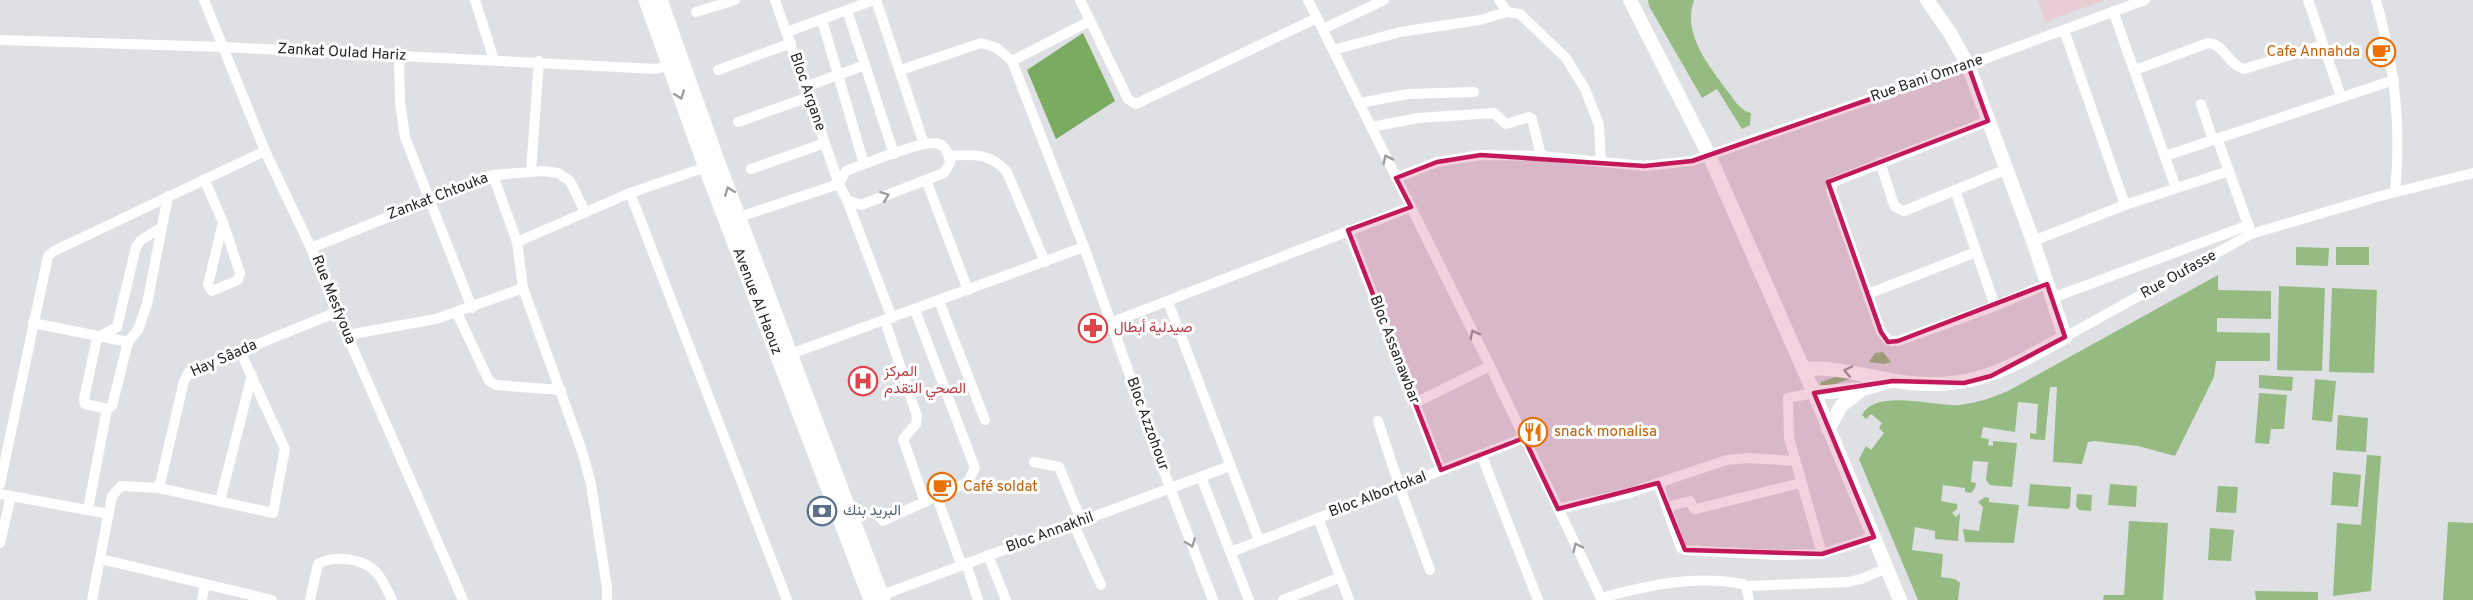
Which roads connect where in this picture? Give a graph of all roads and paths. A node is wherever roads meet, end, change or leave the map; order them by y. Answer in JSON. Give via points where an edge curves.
{"nodes":[{"id":1,"x":204,"y":0,"type":"edge"},
{"id":2,"x":475,"y":0,"type":"edge"},
{"id":3,"x":646,"y":0,"type":"edge"},
{"id":4,"x":660,"y":0,"type":"edge"},
{"id":5,"x":735,"y":0,"type":"edge"},
{"id":6,"x":775,"y":0,"type":"edge"},
{"id":7,"x":875,"y":0,"type":"edge"},
{"id":8,"x":1080,"y":0,"type":"edge"},
{"id":9,"x":1308,"y":0,"type":"edge"},
{"id":10,"x":1384,"y":0,"type":"edge"},
{"id":11,"x":1499,"y":0,"type":"edge"},
{"id":12,"x":1630,"y":0,"type":"edge"},
{"id":13,"x":1927,"y":0,"type":"edge"},
{"id":14,"x":2145,"y":0,"type":"edge"},
{"id":15,"x":2308,"y":0,"type":"edge"},
{"id":16,"x":2376,"y":0,"type":"edge"},
{"id":17,"x":848,"y":10,"type":"junction"},
{"id":18,"x":2113,"y":11,"type":"junction"},
{"id":19,"x":696,"y":12,"type":"dead end"},
{"id":20,"x":1507,"y":12,"type":"junction"},
{"id":21,"x":1317,"y":18,"type":"junction"},
{"id":22,"x":822,"y":20,"type":"junction"},
{"id":23,"x":1090,"y":21,"type":"junction"},
{"id":24,"x":1323,"y":29,"type":"junction"},
{"id":25,"x":2064,"y":30,"type":"junction"},
{"id":26,"x":787,"y":32,"type":"junction"},
{"id":27,"x":0,"y":40,"type":"edge"},
{"id":28,"x":791,"y":44,"type":"junction"},
{"id":29,"x":2323,"y":45,"type":"junction"},
{"id":30,"x":223,"y":47,"type":"junction"},
{"id":31,"x":1333,"y":50,"type":"junction"},
{"id":32,"x":399,"y":56,"type":"junction"},
{"id":33,"x":494,"y":60,"type":"junction"},
{"id":34,"x":539,"y":61,"type":"junction"},
{"id":35,"x":1012,"y":61,"type":"junction"},
{"id":36,"x":676,"y":65,"type":"junction"},
{"id":37,"x":866,"y":65,"type":"junction"},
{"id":38,"x":1968,"y":65,"type":"junction"},
{"id":39,"x":718,"y":70,"type":"dead end"},
{"id":40,"x":901,"y":70,"type":"junction"},
{"id":41,"x":2135,"y":70,"type":"junction"},
{"id":42,"x":838,"y":75,"type":"junction"},
{"id":43,"x":2394,"y":80,"type":"junction"},
{"id":44,"x":807,"y":92,"type":"junction"},
{"id":45,"x":1474,"y":92,"type":"dead end"},
{"id":46,"x":2341,"y":97,"type":"junction"},
{"id":47,"x":1359,"y":103,"type":"junction"},
{"id":48,"x":2201,"y":104,"type":"dead end"},
{"id":49,"x":1988,"y":121,"type":"junction"},
{"id":50,"x":738,"y":122,"type":"dead end"},
{"id":51,"x":1371,"y":127,"type":"junction"},
{"id":52,"x":2215,"y":139,"type":"junction"},
{"id":53,"x":825,"y":143,"type":"junction"},
{"id":54,"x":924,"y":144,"type":"junction"},
{"id":55,"x":266,"y":151,"type":"junction"},
{"id":56,"x":894,"y":154,"type":"junction"},
{"id":57,"x":1709,"y":155,"type":"junction"},
{"id":58,"x":949,"y":156,"type":"junction"},
{"id":59,"x":1540,"y":156,"type":"junction"},
{"id":60,"x":2164,"y":156,"type":"junction"},
{"id":61,"x":1601,"y":162,"type":"junction"},
{"id":62,"x":1880,"y":162,"type":"junction"},
{"id":63,"x":864,"y":164,"type":"junction"},
{"id":64,"x":712,"y":165,"type":"junction"},
{"id":65,"x":751,"y":169,"type":"dead end"},
{"id":66,"x":2007,"y":169,"type":"junction"},
{"id":67,"x":2229,"y":171,"type":"junction"},
{"id":68,"x":531,"y":172,"type":"junction"},
{"id":69,"x":2473,"y":173,"type":"edge"},
{"id":70,"x":493,"y":175,"type":"junction"},
{"id":71,"x":1396,"y":178,"type":"junction"},
{"id":72,"x":204,"y":179,"type":"junction"},
{"id":73,"x":926,"y":180,"type":"junction"},
{"id":74,"x":839,"y":184,"type":"junction"},
{"id":75,"x":2176,"y":188,"type":"junction"},
{"id":76,"x":1954,"y":190,"type":"junction"},
{"id":77,"x":2395,"y":192,"type":"junction"},
{"id":78,"x":630,"y":193,"type":"junction"},
{"id":79,"x":168,"y":196,"type":"junction"},
{"id":80,"x":847,"y":200,"type":"junction"},
{"id":81,"x":429,"y":201,"type":"junction"},
{"id":82,"x":2125,"y":205,"type":"junction"},
{"id":83,"x":1411,"y":207,"type":"junction"},
{"id":84,"x":585,"y":212,"type":"junction"},
{"id":85,"x":733,"y":219,"type":"junction"},
{"id":86,"x":223,"y":222,"type":"junction"},
{"id":87,"x":162,"y":226,"type":"junction"},
{"id":88,"x":2250,"y":229,"type":"junction"},
{"id":89,"x":1348,"y":230,"type":"junction"},
{"id":90,"x":2033,"y":241,"type":"junction"},
{"id":91,"x":517,"y":242,"type":"junction"},
{"id":92,"x":1084,"y":247,"type":"junction"},
{"id":93,"x":311,"y":248,"type":"junction"},
{"id":94,"x":1976,"y":252,"type":"junction"},
{"id":95,"x":1045,"y":262,"type":"junction"},
{"id":96,"x":2047,"y":284,"type":"junction"},
{"id":97,"x":523,"y":288,"type":"junction"},
{"id":98,"x":968,"y":290,"type":"junction"},
{"id":99,"x":1868,"y":294,"type":"junction"},
{"id":100,"x":2052,"y":298,"type":"junction"},
{"id":101,"x":939,"y":301,"type":"junction"},
{"id":102,"x":1168,"y":302,"type":"junction"},
{"id":103,"x":1995,"y":306,"type":"junction"},
{"id":104,"x":472,"y":308,"type":"junction"},
{"id":105,"x":915,"y":310,"type":"junction"},
{"id":106,"x":337,"y":312,"type":"junction"},
{"id":107,"x":456,"y":313,"type":"junction"},
{"id":108,"x":889,"y":320,"type":"junction"},
{"id":109,"x":33,"y":323,"type":"junction"},
{"id":110,"x":1110,"y":323,"type":"junction"},
{"id":111,"x":347,"y":335,"type":"junction"},
{"id":112,"x":98,"y":336,"type":"junction"},
{"id":113,"x":2065,"y":337,"type":"junction"},
{"id":114,"x":128,"y":342,"type":"junction"},
{"id":115,"x":240,"y":351,"type":"junction"},
{"id":116,"x":785,"y":357,"type":"junction"},
{"id":117,"x":1491,"y":366,"type":"junction"},
{"id":118,"x":1803,"y":369,"type":"junction"},
{"id":119,"x":252,"y":375,"type":"junction"},
{"id":120,"x":1893,"y":381,"type":"junction"},
{"id":121,"x":1863,"y":389,"type":"junction"},
{"id":122,"x":561,"y":390,"type":"junction"},
{"id":123,"x":1814,"y":393,"type":"junction"},
{"id":124,"x":1415,"y":403,"type":"junction"},
{"id":125,"x":107,"y":409,"type":"junction"},
{"id":126,"x":985,"y":420,"type":"dead end"},
{"id":127,"x":1378,"y":421,"type":"dead end"},
{"id":128,"x":1828,"y":429,"type":"junction"},
{"id":129,"x":1524,"y":438,"type":"junction"},
{"id":130,"x":1481,"y":454,"type":"junction"},
{"id":131,"x":1794,"y":461,"type":"junction"},
{"id":132,"x":1034,"y":462,"type":"dead end"},
{"id":133,"x":1230,"y":466,"type":"junction"},
{"id":134,"x":1441,"y":470,"type":"junction"},
{"id":135,"x":1201,"y":477,"type":"junction"},
{"id":136,"x":1658,"y":483,"type":"junction"},
{"id":137,"x":1801,"y":483,"type":"junction"},
{"id":138,"x":0,"y":484,"type":"edge"},
{"id":139,"x":159,"y":488,"type":"junction"},
{"id":140,"x":1170,"y":488,"type":"junction"},
{"id":141,"x":1400,"y":488,"type":"junction"},
{"id":142,"x":5,"y":495,"type":"edge"},
{"id":143,"x":937,"y":497,"type":"junction"},
{"id":144,"x":220,"y":501,"type":"junction"},
{"id":145,"x":925,"y":502,"type":"junction"},
{"id":146,"x":1667,"y":507,"type":"junction"},
{"id":147,"x":88,"y":509,"type":"junction"},
{"id":148,"x":1558,"y":509,"type":"junction"},
{"id":149,"x":109,"y":514,"type":"junction"},
{"id":150,"x":1318,"y":518,"type":"junction"},
{"id":151,"x":883,"y":521,"type":"dead end"},
{"id":152,"x":1078,"y":523,"type":"junction"},
{"id":153,"x":1874,"y":537,"type":"junction"},
{"id":154,"x":1259,"y":540,"type":"junction"},
{"id":155,"x":0,"y":543,"type":"edge"},
{"id":156,"x":1231,"y":552,"type":"junction"},
{"id":157,"x":1822,"y":554,"type":"junction"},
{"id":158,"x":988,"y":555,"type":"junction"},
{"id":159,"x":101,"y":560,"type":"junction"},
{"id":160,"x":964,"y":564,"type":"junction"},
{"id":161,"x":1887,"y":568,"type":"junction"},
{"id":162,"x":1431,"y":570,"type":"dead end"},
{"id":163,"x":1341,"y":578,"type":"junction"},
{"id":164,"x":205,"y":584,"type":"junction"},
{"id":165,"x":1101,"y":585,"type":"dead end"},
{"id":166,"x":1746,"y":586,"type":"junction"},
{"id":167,"x":607,"y":594,"type":"edge"},
{"id":168,"x":877,"y":599,"type":"edge"},
{"id":169,"x":1602,"y":599,"type":"edge"},
{"id":170,"x":92,"y":600,"type":"edge"},
{"id":171,"x":202,"y":600,"type":"edge"},
{"id":172,"x":272,"y":600,"type":"edge"},
{"id":173,"x":310,"y":600,"type":"edge"},
{"id":174,"x":392,"y":600,"type":"edge"},
{"id":175,"x":463,"y":600,"type":"edge"},
{"id":176,"x":616,"y":600,"type":"edge"},
{"id":177,"x":788,"y":600,"type":"edge"},
{"id":178,"x":978,"y":600,"type":"edge"},
{"id":179,"x":1006,"y":600,"type":"edge"},
{"id":180,"x":1213,"y":600,"type":"edge"},
{"id":181,"x":1249,"y":600,"type":"edge"},
{"id":182,"x":1283,"y":600,"type":"edge"},
{"id":183,"x":1349,"y":600,"type":"edge"},
{"id":184,"x":1538,"y":600,"type":"edge"},
{"id":185,"x":1749,"y":600,"type":"edge"},
{"id":186,"x":1900,"y":600,"type":"edge"}],
"edges":[{"from":1,"to":30,"type":"street","name":"Rue Mesfyoua"},
{"from":2,"to":33,"type":"street"},
{"from":3,"to":36,"type":"main road","name":"Avenue Al Haouz"},
{"from":4,"to":36,"type":"main road","name":"Avenue Al Haouz"},
{"from":5,"to":19,"type":"street"},
{"from":6,"to":26,"type":"street","name":"Bloc Argane"},
{"from":7,"to":17,"type":"street"},
{"from":7,"to":40,"type":"street"},
{"from":8,"to":23,"type":"street"},
{"from":9,"to":21,"type":"street"},
{"from":10,"to":24,"type":"street"},
{"from":11,"to":20,"type":"street"},
{"from":12,"to":57,"type":"street"},
{"from":13,"to":38,"type":"street"},
{"from":14,"to":18,"type":"street","name":"Rue Bani Omrane"},
{"from":15,"to":29,"type":"street"},
{"from":16,"to":43,"type":"street"},
{"from":17,"to":22,"type":"street"},
{"from":17,"to":37,"type":"street"},
{"from":18,"to":25,"type":"street","name":"Rue Bani Omrane"},
{"from":18,"to":41,"type":"street"},
{"from":20,"to":31,"type":"street","via":[[1400,32]]},
{"from":20,"to":61,"type":"street","via":[[1520,14],[1566,58],[1586,89],[1599,125]]},
{"from":21,"to":23,"type":"street","via":[[1136,104],[1128,99]]},
{"from":21,"to":24,"type":"street"},
{"from":22,"to":26,"type":"street"},
{"from":22,"to":42,"type":"street"},
{"from":23,"to":35,"type":"street"},
{"from":24,"to":31,"type":"street"},
{"from":25,"to":38,"type":"street","name":"Rue Bani Omrane"},
{"from":25,"to":82,"type":"street"},
{"from":26,"to":28,"type":"street","name":"Bloc Argane"},
{"from":27,"to":30,"type":"street","name":"Zankat Oulad Hariz"},
{"from":28,"to":39,"type":"street"},
{"from":28,"to":44,"type":"street","name":"Bloc Argane"},
{"from":29,"to":41,"type":"street","via":[[2244,69],[2235,66],[2217,44],[2208,43]]},
{"from":29,"to":46,"type":"street"},
{"from":30,"to":32,"type":"street","name":"Zankat Oulad Hariz"},
{"from":30,"to":55,"type":"street","name":"Rue Mesfyoua"},
{"from":31,"to":47,"type":"street"},
{"from":32,"to":33,"type":"street","name":"Zankat Oulad Hariz"},
{"from":32,"to":81,"type":"street","via":[[405,137]]},
{"from":33,"to":34,"type":"street","name":"Zankat Oulad Hariz"},
{"from":34,"to":36,"type":"street","name":"Zankat Oulad Hariz","via":[[656,69]]},
{"from":34,"to":68,"type":"street"},
{"from":35,"to":40,"type":"street","via":[[997,48],[981,43]]},
{"from":35,"to":92,"type":"street","name":"Bloc Azzohour"},
{"from":36,"to":64,"type":"main road","name":"Avenue Al Haouz"},
{"from":37,"to":42,"type":"street"},
{"from":37,"to":56,"type":"street"},
{"from":38,"to":49,"type":"street"},
{"from":38,"to":57,"type":"street","name":"Rue Bani Omrane"},
{"from":40,"to":54,"type":"street"},
{"from":41,"to":60,"type":"street"},
{"from":42,"to":44,"type":"street"},
{"from":42,"to":63,"type":"street"},
{"from":43,"to":46,"type":"street"},
{"from":43,"to":77,"type":"street","via":[[2398,142]]},
{"from":44,"to":50,"type":"street"},
{"from":44,"to":53,"type":"street","name":"Bloc Argane"},
{"from":45,"to":47,"type":"street","via":[[1418,94]]},
{"from":46,"to":52,"type":"street"},
{"from":47,"to":51,"type":"street"},
{"from":48,"to":52,"type":"street"},
{"from":49,"to":62,"type":"street"},
{"from":49,"to":66,"type":"street"},
{"from":51,"to":59,"type":"street","via":[[1458,114],[1494,113],[1506,124],[1529,117]]},
{"from":71,"to":51,"type":"street","one_way":true},
{"from":52,"to":60,"type":"street"},
{"from":52,"to":67,"type":"street"},
{"from":53,"to":65,"type":"street"},
{"from":53,"to":74,"type":"street","name":"Bloc Argane"},
{"from":54,"to":56,"type":"street"},
{"from":54,"to":58,"type":"street","via":[[940,144]]},
{"from":55,"to":72,"type":"street"},
{"from":55,"to":93,"type":"street","name":"Rue Mesfyoua"},
{"from":56,"to":63,"type":"street"},
{"from":57,"to":61,"type":"street","name":"Rue Bani Omrane","via":[[1692,161],[1644,166]]},
{"from":57,"to":118,"type":"street"},
{"from":58,"to":73,"type":"street","via":[[949,168]]},
{"from":58,"to":95,"type":"street","via":[[983,154],[1000,164],[1007,172]]},
{"from":59,"to":61,"type":"street","name":"Rue Bani Omrane"},
{"from":59,"to":71,"type":"street","name":"Rue Bani Omrane","via":[[1456,158]]},
{"from":60,"to":75,"type":"street"},
{"from":62,"to":76,"type":"street","via":[[1899,210],[1908,210]]},
{"from":62,"to":99,"type":"street","via":[[1835,179],[1831,185]]},
{"from":63,"to":74,"type":"street","via":[[846,171]]},
{"from":64,"to":78,"type":"street"},
{"from":64,"to":85,"type":"main road","name":"Avenue Al Haouz"},
{"from":66,"to":76,"type":"street"},
{"from":66,"to":90,"type":"street"},
{"from":67,"to":75,"type":"street"},
{"from":67,"to":88,"type":"street"},
{"from":68,"to":70,"type":"street","name":"Zankat Chtouka"},
{"from":68,"to":84,"type":"street","name":"Zankat Chtouka","via":[[551,171],[564,176]]},
{"from":69,"to":77,"type":"street","name":"Rue Oufasse"},
{"from":70,"to":81,"type":"street","name":"Zankat Chtouka"},
{"from":70,"to":91,"type":"street"},
{"from":71,"to":83,"type":"street"},
{"from":72,"to":79,"type":"street"},
{"from":72,"to":86,"type":"street"},
{"from":80,"to":73,"type":"street","one_way":true,"via":[[861,205]]},
{"from":73,"to":98,"type":"street"},
{"from":74,"to":80,"type":"street","name":"Bloc Argane"},
{"from":74,"to":85,"type":"street"},
{"from":75,"to":82,"type":"street"},
{"from":76,"to":94,"type":"street"},
{"from":77,"to":88,"type":"street","name":"Rue Oufasse"},
{"from":78,"to":84,"type":"street"},
{"from":78,"to":177,"type":"street"},
{"from":79,"to":87,"type":"street"},
{"from":79,"to":109,"type":"street","via":[[54,251],[45,264]]},
{"from":80,"to":108,"type":"street","name":"Bloc Argane"},
{"from":81,"to":93,"type":"street","name":"Zankat Chtouka"},
{"from":81,"to":104,"type":"street"},
{"from":82,"to":90,"type":"street"},
{"from":83,"to":89,"type":"street"},
{"from":117,"to":83,"type":"street","one_way":true},
{"from":84,"to":91,"type":"street"},
{"from":85,"to":116,"type":"main road","name":"Avenue Al Haouz"},
{"from":86,"to":86,"type":"street","via":[[239,278],[212,291],[208,285]]},
{"from":87,"to":112,"type":"street","via":[[136,247],[117,327]]},
{"from":87,"to":114,"type":"street","via":[[147,304],[138,330]]},
{"from":88,"to":100,"type":"street"},
{"from":88,"to":113,"type":"street","name":"Rue Oufasse"},
{"from":89,"to":102,"type":"street"},
{"from":89,"to":124,"type":"street","name":"Bloc Assanawbar"},
{"from":90,"to":96,"type":"street"},
{"from":91,"to":97,"type":"street"},
{"from":92,"to":95,"type":"street"},
{"from":92,"to":110,"type":"street","name":"Bloc Azzohour"},
{"from":93,"to":106,"type":"street","name":"Rue Mesfyoua"},
{"from":94,"to":99,"type":"street"},
{"from":94,"to":103,"type":"street"},
{"from":95,"to":98,"type":"street"},
{"from":96,"to":100,"type":"street"},
{"from":96,"to":103,"type":"street"},
{"from":97,"to":104,"type":"street"},
{"from":97,"to":122,"type":"street"},
{"from":98,"to":101,"type":"street"},
{"from":99,"to":103,"type":"street","via":[[1883,335],[1889,341]]},
{"from":100,"to":113,"type":"street"},
{"from":101,"to":105,"type":"street"},
{"from":101,"to":126,"type":"street"},
{"from":102,"to":110,"type":"street"},
{"from":102,"to":133,"type":"street"},
{"from":104,"to":107,"type":"street"},
{"from":105,"to":108,"type":"street"},
{"from":105,"to":143,"type":"street","via":[[975,468],[968,482]]},
{"from":106,"to":111,"type":"street","name":"Rue Mesfyoua"},
{"from":106,"to":115,"type":"street","name":"Hay Sâada"},
{"from":107,"to":111,"type":"street"},
{"from":107,"to":122,"type":"street","via":[[489,381],[496,385]]},
{"from":108,"to":116,"type":"street"},
{"from":108,"to":145,"type":"street","name":"Bloc Argane","via":[[916,416],[915,424],[903,439]]},
{"from":109,"to":112,"type":"street"},
{"from":109,"to":138,"type":"street"},
{"from":110,"to":140,"type":"street","name":"Bloc Azzohour"},
{"from":111,"to":175,"type":"street","name":"Rue Mesfyoua"},
{"from":112,"to":114,"type":"street"},
{"from":112,"to":125,"type":"street","via":[[84,401]]},
{"from":113,"to":120,"type":"street","name":"Rue Oufasse","via":[[1991,376],[1934,384]]},
{"from":114,"to":125,"type":"street","via":[[112,406]]},
{"from":115,"to":119,"type":"street"},
{"from":115,"to":139,"type":"street","name":"Hay Sâada","via":[[189,372],[184,378]]},
{"from":116,"to":168,"type":"main road","name":"Avenue Al Haouz"},
{"from":117,"to":124,"type":"street"},
{"from":117,"to":129,"type":"street"},
{"from":120,"to":118,"type":"street","name":"Rue Oufasse","one_way":true,"via":[[1834,368]]},
{"from":118,"to":123,"type":"street"},
{"from":119,"to":144,"type":"street"},
{"from":119,"to":144,"type":"street","via":[[285,448],[273,513]]},
{"from":120,"to":121,"type":"street","name":"Rue Oufasse"},
{"from":121,"to":123,"type":"street","name":"Rue Oufasse"},
{"from":121,"to":128,"type":"street","via":[[1841,406]]},
{"from":122,"to":167,"type":"street","via":[[591,484]]},
{"from":123,"to":128,"type":"street"},
{"from":123,"to":131,"type":"street","via":[[1788,398]]},
{"from":124,"to":134,"type":"street","name":"Bloc Assanawbar"},
{"from":125,"to":147,"type":"street"},
{"from":127,"to":141,"type":"street"},
{"from":128,"to":153,"type":"street"},
{"from":129,"to":130,"type":"street","name":"Bloc Albortokal"},
{"from":129,"to":148,"type":"street"},
{"from":130,"to":134,"type":"street","name":"Bloc Albortokal"},
{"from":130,"to":184,"type":"street"},
{"from":131,"to":136,"type":"street","via":[[1727,460]]},
{"from":131,"to":137,"type":"street"},
{"from":132,"to":152,"type":"street","via":[[1059,466]]},
{"from":133,"to":135,"type":"street","name":"Bloc Annakhil"},
{"from":133,"to":154,"type":"street"},
{"from":134,"to":141,"type":"street","name":"Bloc Albortokal"},
{"from":135,"to":140,"type":"street","name":"Bloc Annakhil"},
{"from":135,"to":156,"type":"street"},
{"from":136,"to":146,"type":"street"},
{"from":136,"to":148,"type":"street"},
{"from":137,"to":146,"type":"street","via":[[1696,509],[1690,501]]},
{"from":137,"to":157,"type":"street"},
{"from":139,"to":144,"type":"street"},
{"from":139,"to":149,"type":"street","via":[[121,486],[112,495]]},
{"from":140,"to":152,"type":"street","name":"Bloc Annakhil"},
{"from":140,"to":180,"type":"street","name":"Bloc Azzohour","one_way":true},
{"from":141,"to":150,"type":"street","name":"Bloc Albortokal"},
{"from":141,"to":162,"type":"street"},
{"from":142,"to":147,"type":"street"},
{"from":142,"to":155,"type":"street"},
{"from":143,"to":145,"type":"street"},
{"from":143,"to":160,"type":"street"},
{"from":145,"to":151,"type":"street"},
{"from":146,"to":157,"type":"street","via":[[1685,550]]},
{"from":147,"to":149,"type":"street"},
{"from":169,"to":148,"type":"street","one_way":true},
{"from":149,"to":159,"type":"street"},
{"from":150,"to":154,"type":"street","name":"Bloc Albortokal"},
{"from":150,"to":163,"type":"street"},
{"from":152,"to":158,"type":"street","name":"Bloc Annakhil"},
{"from":152,"to":165,"type":"street"},
{"from":153,"to":157,"type":"street"},
{"from":153,"to":161,"type":"street"},
{"from":154,"to":156,"type":"street","name":"Bloc Albortokal"},
{"from":156,"to":181,"type":"street"},
{"from":158,"to":160,"type":"street","name":"Bloc Annakhil"},
{"from":158,"to":179,"type":"street"},
{"from":159,"to":164,"type":"street"},
{"from":159,"to":170,"type":"street"},
{"from":160,"to":168,"type":"street","name":"Bloc Annakhil"},
{"from":160,"to":178,"type":"street"},
{"from":161,"to":166,"type":"street","via":[[1848,582]]},
{"from":161,"to":186,"type":"street"},
{"from":163,"to":182,"type":"street"},
{"from":163,"to":183,"type":"street"},
{"from":164,"to":171,"type":"street"},
{"from":164,"to":172,"type":"street"},
{"from":166,"to":169,"type":"street","via":[[1669,582]]},
{"from":166,"to":185,"type":"street"},
{"from":167,"to":176,"type":"street"},
{"from":173,"to":174,"type":"street","via":[[318,564],[329,558],[366,565],[382,580]]}]}
